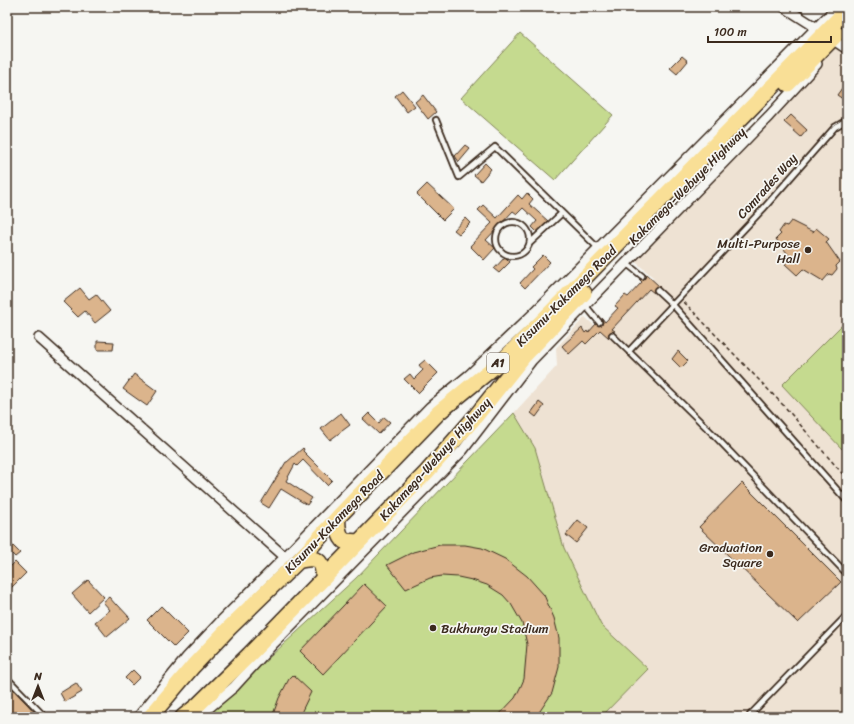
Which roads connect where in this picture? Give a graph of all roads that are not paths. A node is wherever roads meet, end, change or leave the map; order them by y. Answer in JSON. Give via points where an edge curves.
{"nodes":[{"id":1,"x":784,"y":7,"type":"edge"},
{"id":2,"x":837,"y":7,"type":"edge"},
{"id":3,"x":847,"y":10,"type":"edge"},
{"id":4,"x":847,"y":23,"type":"edge"},
{"id":5,"x":817,"y":28,"type":"junction"},
{"id":6,"x":847,"y":33,"type":"edge"},
{"id":7,"x":838,"y":43,"type":"junction"},
{"id":8,"x":847,"y":49,"type":"edge"},
{"id":9,"x":436,"y":120,"type":"dead end"},
{"id":10,"x":847,"y":120,"type":"edge"},
{"id":11,"x":562,"y":212,"type":"junction"},
{"id":12,"x":530,"y":243,"type":"junction"},
{"id":13,"x":598,"y":248,"type":"junction"},
{"id":14,"x":626,"y":263,"type":"junction"},
{"id":15,"x":642,"y":276,"type":"dead end"},
{"id":16,"x":657,"y":290,"type":"dead end"},
{"id":17,"x":585,"y":305,"type":"junction"},
{"id":18,"x":673,"y":305,"type":"junction"},
{"id":19,"x":598,"y":322,"type":"dead end"},
{"id":20,"x":612,"y":335,"type":"dead end"},
{"id":21,"x":39,"y":338,"type":"dead end"},
{"id":22,"x":629,"y":351,"type":"junction"},
{"id":23,"x":454,"y":400,"type":"junction"},
{"id":24,"x":435,"y":402,"type":"junction"},
{"id":25,"x":481,"y":426,"type":"junction"},
{"id":26,"x":463,"y":432,"type":"junction"},
{"id":27,"x":847,"y":501,"type":"edge"},
{"id":28,"x":338,"y":517,"type":"junction"},
{"id":29,"x":359,"y":542,"type":"junction"},
{"id":30,"x":291,"y":559,"type":"junction"},
{"id":31,"x":847,"y":574,"type":"edge"},
{"id":32,"x":323,"y":578,"type":"junction"},
{"id":33,"x":847,"y":615,"type":"edge"},
{"id":34,"x":7,"y":678,"type":"edge"},
{"id":35,"x":749,"y":716,"type":"edge"},
{"id":36,"x":45,"y":717,"type":"edge"},
{"id":37,"x":138,"y":717,"type":"edge"},
{"id":38,"x":150,"y":717,"type":"edge"},
{"id":39,"x":183,"y":717,"type":"edge"},
{"id":40,"x":198,"y":717,"type":"edge"}],
"edges":[{"from":1,"to":5,"type":"street"},
{"from":2,"to":5,"type":"street"},
{"from":3,"to":23,"type":"highway","name":"Kisumu-Kakamega Road","number":"A1","via":[[543,320],[506,356]]},
{"from":4,"to":26,"type":"highway","name":"Kakamega-Webuye Highway","number":"A1","via":[[615,259],[523,357]]},
{"from":5,"to":13,"type":"street"},
{"from":6,"to":7,"type":"street"},
{"from":7,"to":8,"type":"street"},
{"from":7,"to":14,"type":"street"},
{"from":9,"to":11,"type":"lane","via":[[459,177],[495,147]]},
{"from":10,"to":18,"type":"lane","name":"Comrades Way","via":[[835,127]]},
{"from":11,"to":12,"type":"lane"},
{"from":11,"to":13,"type":"lane"},
{"from":12,"to":12,"type":"lane","via":[[528,230],[518,223],[506,224],[498,233],[497,242],[500,249],[511,256],[523,253]]},
{"from":13,"to":24,"type":"street","via":[[502,344]]},
{"from":14,"to":15,"type":"lane"},
{"from":14,"to":17,"type":"street"},
{"from":16,"to":18,"type":"lane"},
{"from":17,"to":19,"type":"lane"},
{"from":17,"to":25,"type":"street","via":[[532,360]]},
{"from":18,"to":22,"type":"lane","name":"Comrades Way"},
{"from":18,"to":27,"type":"lane"},
{"from":20,"to":22,"type":"lane"},
{"from":21,"to":30,"type":"street"},
{"from":22,"to":31,"type":"lane","via":[[712,433]]},
{"from":23,"to":24,"type":"street"},
{"from":23,"to":28,"type":"highway","name":"Kisumu-Kakamega Road","number":"A1","via":[[439,412]]},
{"from":24,"to":30,"type":"street"},
{"from":25,"to":26,"type":"street"},
{"from":25,"to":40,"type":"street","via":[[463,450],[234,687]]},
{"from":26,"to":29,"type":"highway","name":"Kakamega-Webuye Highway","number":"A1"},
{"from":28,"to":29,"type":"highway","via":[[340,537],[344,541]]},
{"from":28,"to":30,"type":"highway","name":"Kisumu-Kakamega Road","number":"A1"},
{"from":29,"to":32,"type":"highway","name":"Kakamega-Webuye Highway","number":"A1"},
{"from":30,"to":32,"type":"highway","via":[[317,560],[322,564]]},
{"from":30,"to":37,"type":"street","via":[[187,657]]},
{"from":30,"to":38,"type":"highway","name":"Kisumu-Kakamega Road","number":"A1"},
{"from":32,"to":39,"type":"highway","name":"Kakamega-Webuye Highway","number":"A1","via":[[198,705]]},
{"from":33,"to":35,"type":"lane"},
{"from":34,"to":36,"type":"lane"}]}
